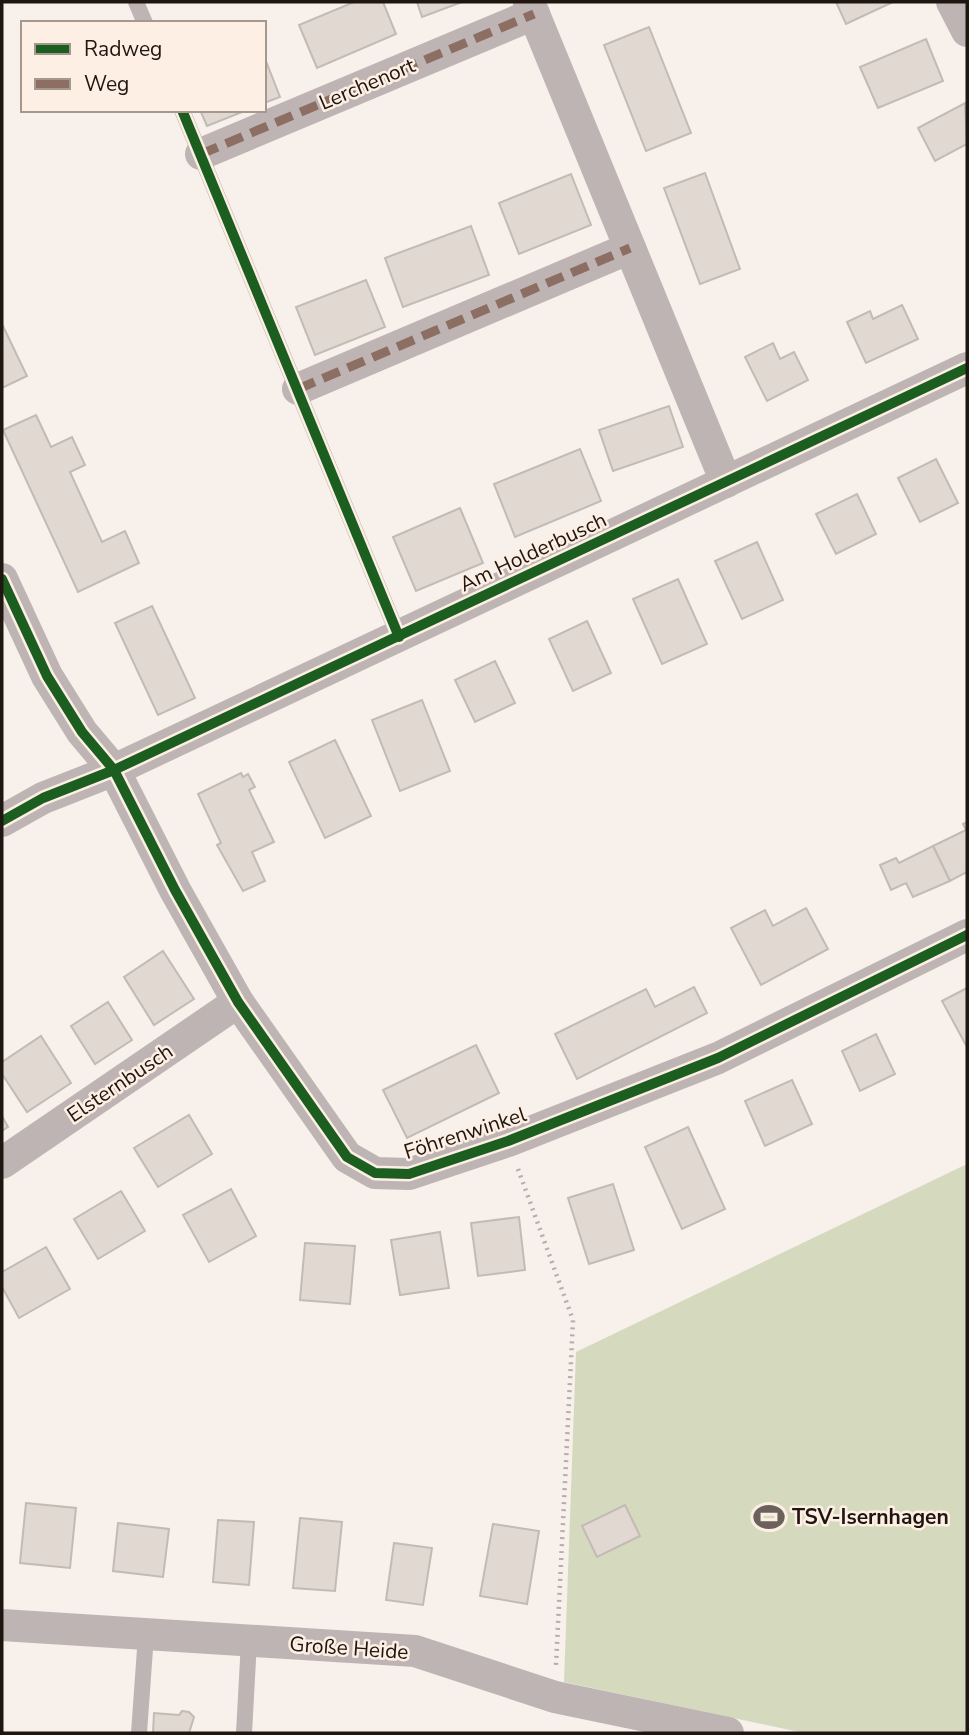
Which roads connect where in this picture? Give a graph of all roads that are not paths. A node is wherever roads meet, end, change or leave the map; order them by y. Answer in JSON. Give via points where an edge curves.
{"nodes":[{"id":1,"x":136,"y":2,"type":"edge"},
{"id":2,"x":953,"y":2,"type":"edge"},
{"id":3,"x":531,"y":8,"type":"edge"},
{"id":4,"x":144,"y":21,"type":"edge"},
{"id":5,"x":967,"y":31,"type":"edge"},
{"id":6,"x":183,"y":112,"type":"edge"},
{"id":7,"x":201,"y":154,"type":"junction"},
{"id":8,"x":630,"y":248,"type":"junction"},
{"id":9,"x":967,"y":369,"type":"edge"},
{"id":10,"x":298,"y":388,"type":"junction"},
{"id":11,"x":726,"y":482,"type":"junction"},
{"id":12,"x":2,"y":579,"type":"edge"},
{"id":13,"x":399,"y":637,"type":"junction"},
{"id":14,"x":114,"y":770,"type":"junction"},
{"id":15,"x":2,"y":821,"type":"edge"},
{"id":16,"x":967,"y":935,"type":"edge"},
{"id":17,"x":238,"y":1002,"type":"junction"},
{"id":18,"x":2,"y":1163,"type":"edge"},
{"id":19,"x":2,"y":1625,"type":"edge"},
{"id":20,"x":146,"y":1635,"type":"junction"},
{"id":21,"x":248,"y":1641,"type":"junction"},
{"id":22,"x":139,"y":1733,"type":"edge"},
{"id":23,"x":244,"y":1733,"type":"edge"},
{"id":24,"x":728,"y":1733,"type":"edge"}],
"edges":[{"from":1,"to":4,"type":"lane"},
{"from":2,"to":5,"type":"street"},
{"from":3,"to":7,"type":"street","name":"Lerchenort"},
{"from":3,"to":8,"type":"street","name":"Lerchenort"},
{"from":6,"to":7,"type":"lane"},
{"from":7,"to":10,"type":"lane"},
{"from":8,"to":10,"type":"street"},
{"from":8,"to":11,"type":"street","name":"Lerchenort"},
{"from":9,"to":11,"type":"street","name":"Am Holderbusch"},
{"from":10,"to":13,"type":"lane"},
{"from":11,"to":13,"type":"street","name":"Am Holderbusch"},
{"from":12,"to":14,"type":"street","name":"Föhrenwinkel","via":[[47,676],[82,732]]},
{"from":13,"to":14,"type":"street","name":"Am Holderbusch"},
{"from":14,"to":15,"type":"street","name":"Am Holderbusch","via":[[43,798]]},
{"from":14,"to":17,"type":"street","name":"Föhrenwinkel"},
{"from":16,"to":17,"type":"street","name":"Föhrenwinkel","via":[[718,1058],[508,1141],[409,1174],[375,1173],[347,1157]]},
{"from":17,"to":18,"type":"street","name":"Elsternbusch"},
{"from":19,"to":20,"type":"street","name":"Große Heide"},
{"from":20,"to":21,"type":"street","name":"Große Heide"},
{"from":20,"to":22,"type":"lane"},
{"from":21,"to":23,"type":"lane"},
{"from":21,"to":24,"type":"street","name":"Große Heide","via":[[415,1651],[555,1697]]}]}
